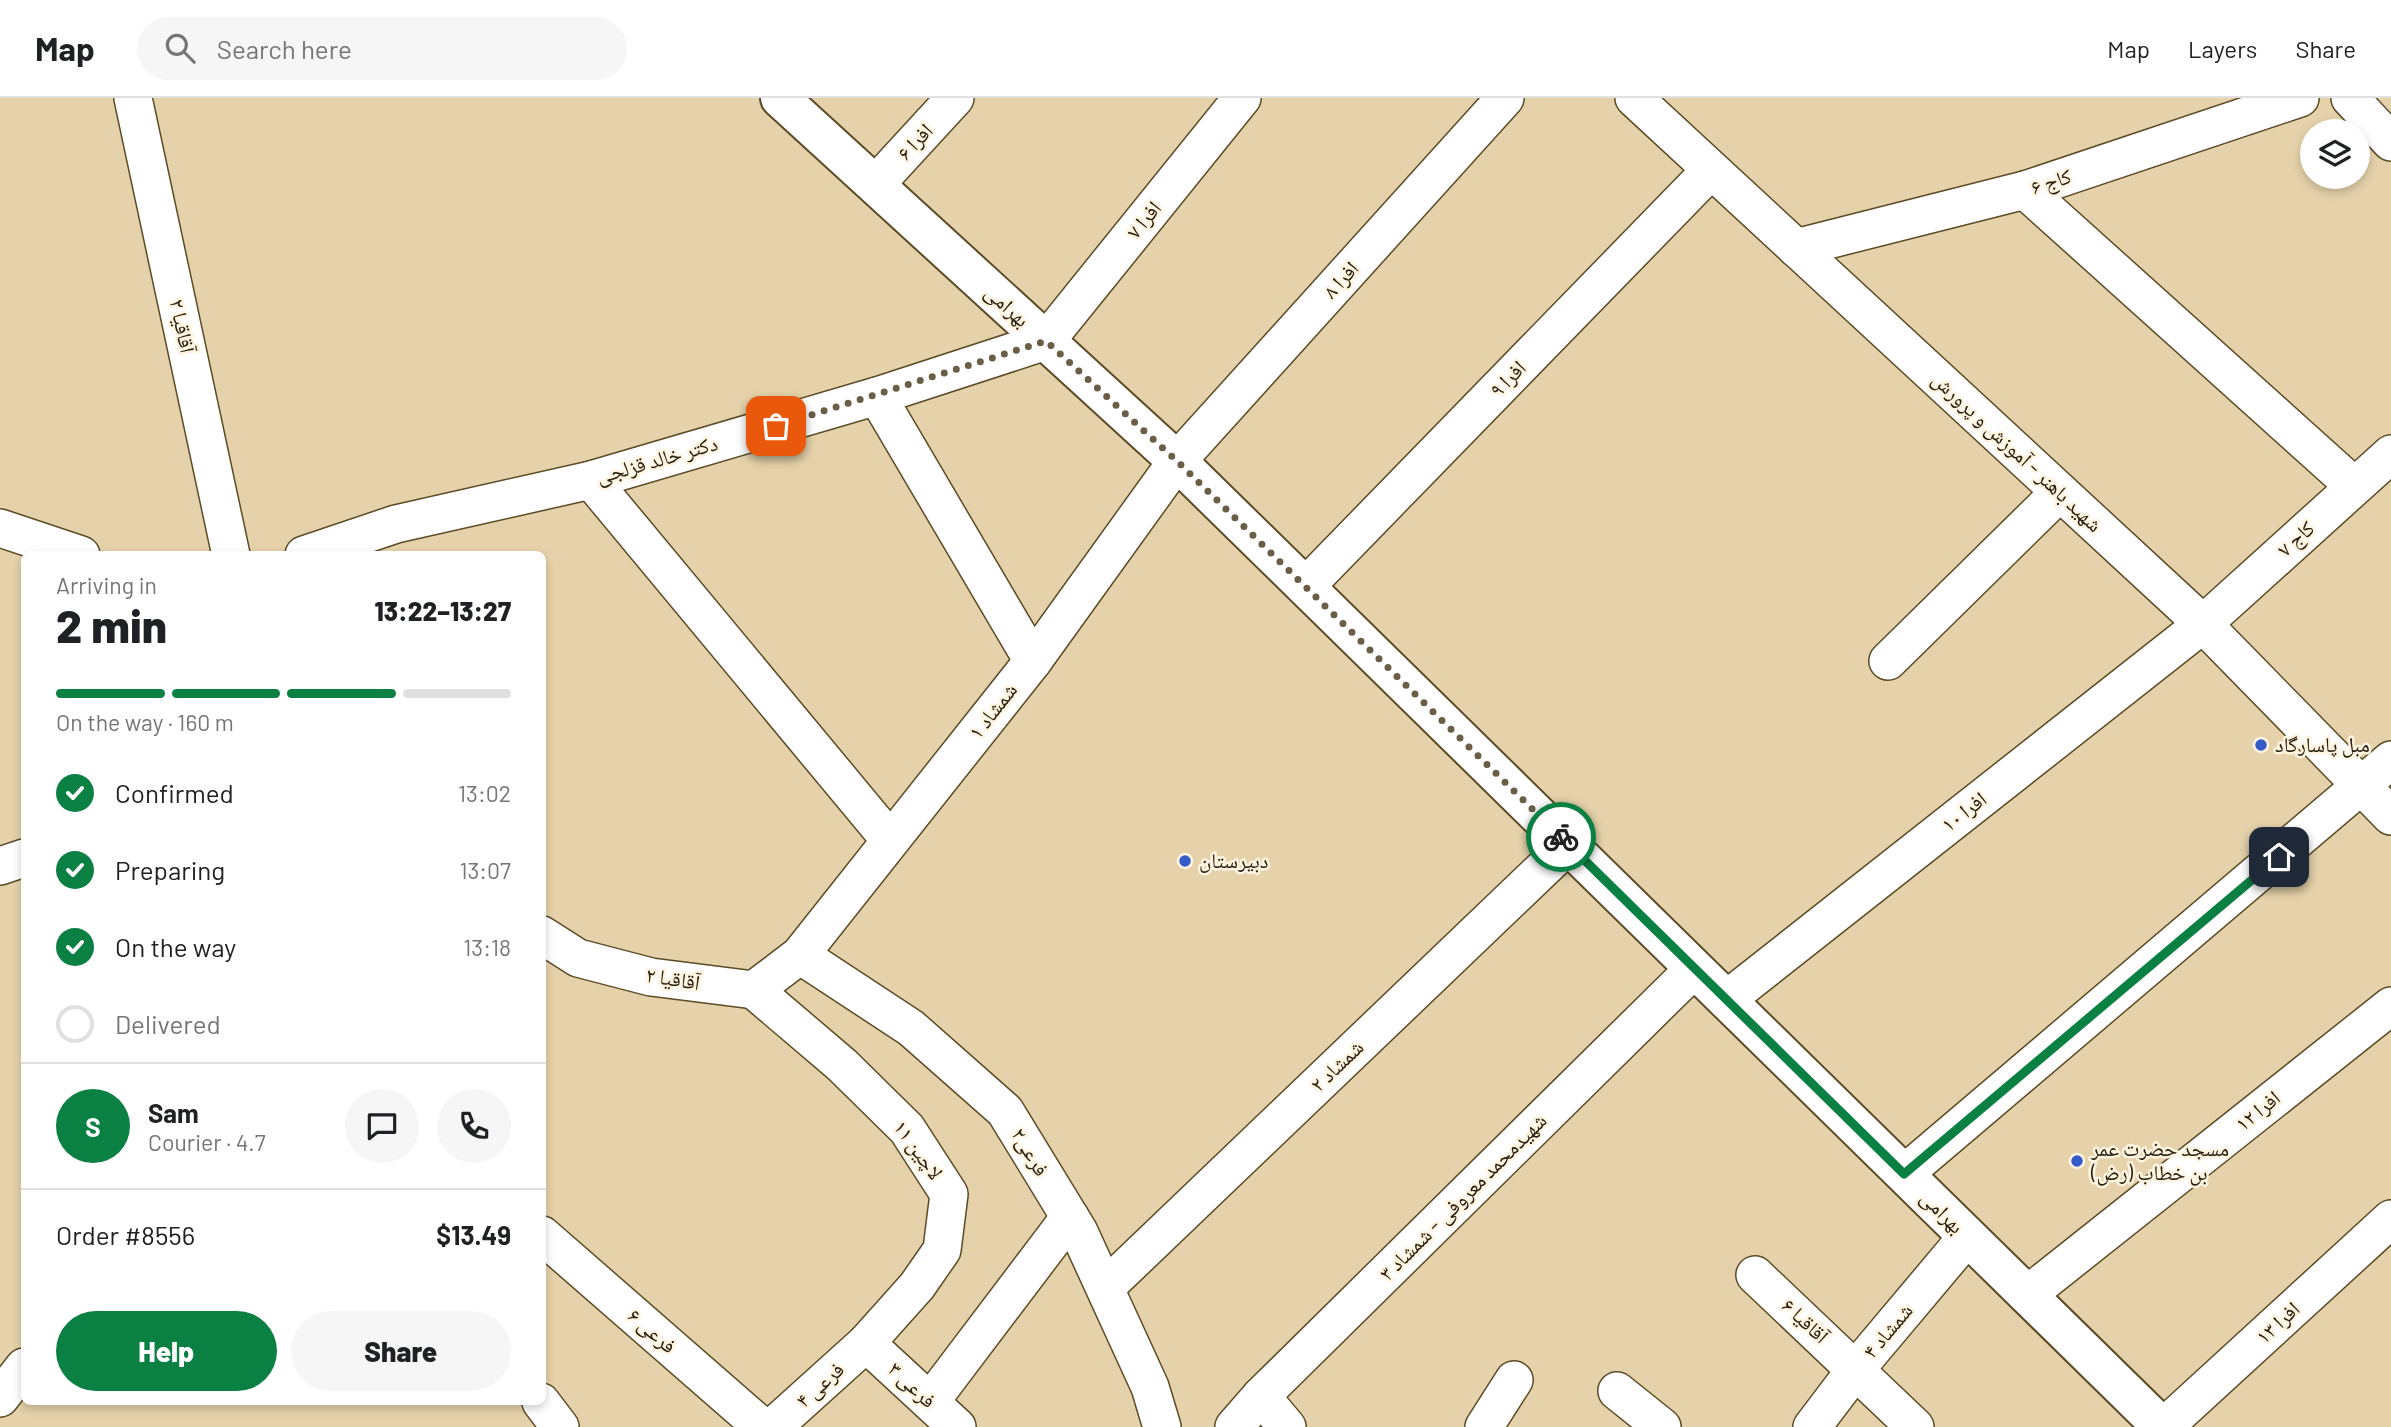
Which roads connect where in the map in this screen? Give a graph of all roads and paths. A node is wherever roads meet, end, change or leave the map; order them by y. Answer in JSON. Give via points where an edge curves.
{"nodes":[{"id":1,"x":132,"y":98,"type":"edge"},
{"id":2,"x":780,"y":98,"type":"edge"},
{"id":3,"x":956,"y":98,"type":"edge"},
{"id":4,"x":1242,"y":98,"type":"edge"},
{"id":5,"x":1505,"y":98,"type":"edge"},
{"id":6,"x":1634,"y":98,"type":"edge"},
{"id":7,"x":2300,"y":98,"type":"edge"},
{"id":8,"x":2350,"y":98,"type":"edge"},
{"id":9,"x":2391,"y":142,"type":"edge"},
{"id":10,"x":1711,"y":170,"type":"junction"},
{"id":11,"x":875,"y":185,"type":"junction"},
{"id":12,"x":2025,"y":190,"type":"junction"},
{"id":13,"x":1796,"y":248,"type":"junction"},
{"id":14,"x":1046,"y":341,"type":"junction"},
{"id":15,"x":877,"y":396,"type":"junction"},
{"id":16,"x":2391,"y":454,"type":"edge"},
{"id":17,"x":1177,"y":461,"type":"junction"},
{"id":18,"x":591,"y":480,"type":"junction"},
{"id":19,"x":2354,"y":486,"type":"junction"},
{"id":20,"x":2060,"y":492,"type":"junction"},
{"id":21,"x":1,"y":537,"type":"edge"},
{"id":22,"x":63,"y":551,"type":"edge"},
{"id":23,"x":230,"y":551,"type":"edge"},
{"id":24,"x":316,"y":551,"type":"edge"},
{"id":25,"x":1305,"y":587,"type":"junction"},
{"id":26,"x":2203,"y":624,"type":"junction"},
{"id":27,"x":1033,"y":661,"type":"junction"},
{"id":28,"x":1888,"y":661,"type":"dead end"},
{"id":29,"x":2391,"y":760,"type":"edge"},
{"id":30,"x":2363,"y":786,"type":"junction"},
{"id":31,"x":2391,"y":816,"type":"edge"},
{"id":32,"x":890,"y":840,"type":"junction"},
{"id":33,"x":1568,"y":845,"type":"junction"},
{"id":34,"x":21,"y":859,"type":"edge"},
{"id":35,"x":0,"y":866,"type":"edge"},
{"id":36,"x":546,"y":938,"type":"edge"},
{"id":37,"x":800,"y":955,"type":"junction"},
{"id":38,"x":1695,"y":969,"type":"junction"},
{"id":39,"x":754,"y":990,"type":"junction"},
{"id":40,"x":1726,"y":1000,"type":"junction"},
{"id":41,"x":2391,"y":1006,"type":"edge"},
{"id":42,"x":1904,"y":1174,"type":"junction"},
{"id":43,"x":1070,"y":1217,"type":"junction"},
{"id":44,"x":2391,"y":1219,"type":"edge"},
{"id":45,"x":1968,"y":1237,"type":"junction"},
{"id":46,"x":546,"y":1238,"type":"edge"},
{"id":47,"x":1755,"y":1275,"type":"dead end"},
{"id":48,"x":1106,"y":1287,"type":"junction"},
{"id":49,"x":2027,"y":1295,"type":"junction"},
{"id":50,"x":866,"y":1343,"type":"junction"},
{"id":51,"x":1856,"y":1369,"type":"junction"},
{"id":52,"x":21,"y":1371,"type":"edge"},
{"id":53,"x":1514,"y":1380,"type":"dead end"},
{"id":54,"x":1617,"y":1391,"type":"dead end"},
{"id":55,"x":1261,"y":1396,"type":"junction"},
{"id":56,"x":0,"y":1398,"type":"edge"},
{"id":57,"x":930,"y":1402,"type":"junction"},
{"id":58,"x":543,"y":1405,"type":"edge"},
{"id":59,"x":560,"y":1427,"type":"edge"},
{"id":60,"x":762,"y":1427,"type":"edge"},
{"id":61,"x":773,"y":1427,"type":"edge"},
{"id":62,"x":957,"y":1427,"type":"edge"},
{"id":63,"x":1162,"y":1427,"type":"edge"},
{"id":64,"x":1234,"y":1427,"type":"edge"},
{"id":65,"x":1287,"y":1427,"type":"edge"},
{"id":66,"x":1484,"y":1427,"type":"edge"},
{"id":67,"x":1662,"y":1427,"type":"edge"},
{"id":68,"x":1812,"y":1427,"type":"edge"},
{"id":69,"x":1915,"y":1427,"type":"edge"},
{"id":70,"x":2163,"y":1427,"type":"edge"}],
"edges":[{"from":1,"to":23,"type":"street","name":"آقاقیا ۲"},
{"from":2,"to":11,"type":"street","name":"بهرامی"},
{"from":3,"to":11,"type":"street","name":"افرا ۶"},
{"from":4,"to":14,"type":"street","name":"افرا ۷"},
{"from":5,"to":17,"type":"street","name":"افرا ۸"},
{"from":6,"to":10,"type":"street","name":"شهید باهنر - آموزش و پرورش"},
{"from":7,"to":12,"type":"street","name":"کاج ۶"},
{"from":8,"to":9,"type":"street"},
{"from":10,"to":13,"type":"street","name":"شهید باهنر - آموزش و پرورش"},
{"from":10,"to":25,"type":"street","name":"افرا ۹"},
{"from":11,"to":14,"type":"street","name":"بهرامی"},
{"from":12,"to":13,"type":"street","name":"کاج ۶"},
{"from":12,"to":19,"type":"street"},
{"from":13,"to":20,"type":"street","name":"شهید باهنر - آموزش و پرورش"},
{"from":14,"to":15,"type":"street","name":"دکتر خالد قزلجی"},
{"from":14,"to":17,"type":"street","name":"بهرامی"},
{"from":15,"to":18,"type":"street","name":"دکتر خالد قزلجی"},
{"from":15,"to":27,"type":"street"},
{"from":16,"to":19,"type":"street","name":"کاج ۷"},
{"from":17,"to":25,"type":"street","name":"بهرامی"},
{"from":17,"to":27,"type":"street","name":"شمشاد ۱"},
{"from":18,"to":24,"type":"street","name":"دکتر خالد قزلجی","via":[[396,524]]},
{"from":18,"to":32,"type":"street"},
{"from":19,"to":26,"type":"street","name":"کاج ۷"},
{"from":20,"to":26,"type":"street","name":"شهید باهنر - آموزش و پرورش"},
{"from":20,"to":28,"type":"street"},
{"from":21,"to":22,"type":"street"},
{"from":25,"to":33,"type":"street","name":"بهرامی"},
{"from":26,"to":30,"type":"street","name":"شهید باهنر - آموزش و پرورش"},
{"from":26,"to":40,"type":"street","name":"افرا ۱۰"},
{"from":27,"to":32,"type":"street","name":"شمشاد ۱"},
{"from":29,"to":30,"type":"street"},
{"from":30,"to":31,"type":"street","name":"شهید باهنر - آموزش و پرورش"},
{"from":30,"to":42,"type":"street"},
{"from":32,"to":37,"type":"street","name":"شمشاد ۱"},
{"from":33,"to":38,"type":"street","name":"بهرامی"},
{"from":33,"to":48,"type":"street","name":"شمشاد ۲"},
{"from":34,"to":35,"type":"street"},
{"from":36,"to":39,"type":"street","name":"آقاقیا ۲","via":[[578,958],[652,977]]},
{"from":37,"to":39,"type":"street"},
{"from":37,"to":43,"type":"street","name":"فرعی۲","via":[[911,1028],[1005,1111]]},
{"from":38,"to":40,"type":"street","name":"بهرامی"},
{"from":38,"to":55,"type":"street","name":"شهیدمحمد معروفی - شمشاد ۳"},
{"from":39,"to":50,"type":"street","name":"لاچین ۱۱","via":[[842,1065],[906,1129],[949,1194],[942,1250]]},
{"from":40,"to":42,"type":"street","name":"بهرامی"},
{"from":41,"to":49,"type":"street","name":"افرا ۱۲"},
{"from":42,"to":45,"type":"street","name":"بهرامی"},
{"from":43,"to":48,"type":"street","name":"فرعی۲"},
{"from":43,"to":57,"type":"street"},
{"from":44,"to":70,"type":"street","name":"افرا ۱۳"},
{"from":45,"to":49,"type":"street","name":"بهرامی"},
{"from":45,"to":51,"type":"street","name":"شمشاد ۴"},
{"from":46,"to":60,"type":"street","name":"فرعی ۶"},
{"from":47,"to":51,"type":"street","name":"آقاقیا ۶"},
{"from":48,"to":63,"type":"street","name":"فرعی۲","via":[[1150,1387]]},
{"from":49,"to":70,"type":"street","name":"بهرامی"},
{"from":50,"to":57,"type":"street","name":"فرعی ۳"},
{"from":50,"to":61,"type":"street","name":"فرعی ۴"},
{"from":51,"to":68,"type":"street","name":"شمشاد ۴"},
{"from":51,"to":69,"type":"street","name":"آقاقیا ۶"},
{"from":52,"to":56,"type":"street"},
{"from":53,"to":66,"type":"street"},
{"from":54,"to":67,"type":"street"},
{"from":55,"to":64,"type":"street","name":"شهیدمحمد معروفی - شمشاد ۳"},
{"from":55,"to":65,"type":"street"},
{"from":57,"to":62,"type":"street","name":"فرعی ۳"},
{"from":58,"to":59,"type":"street"}]}
